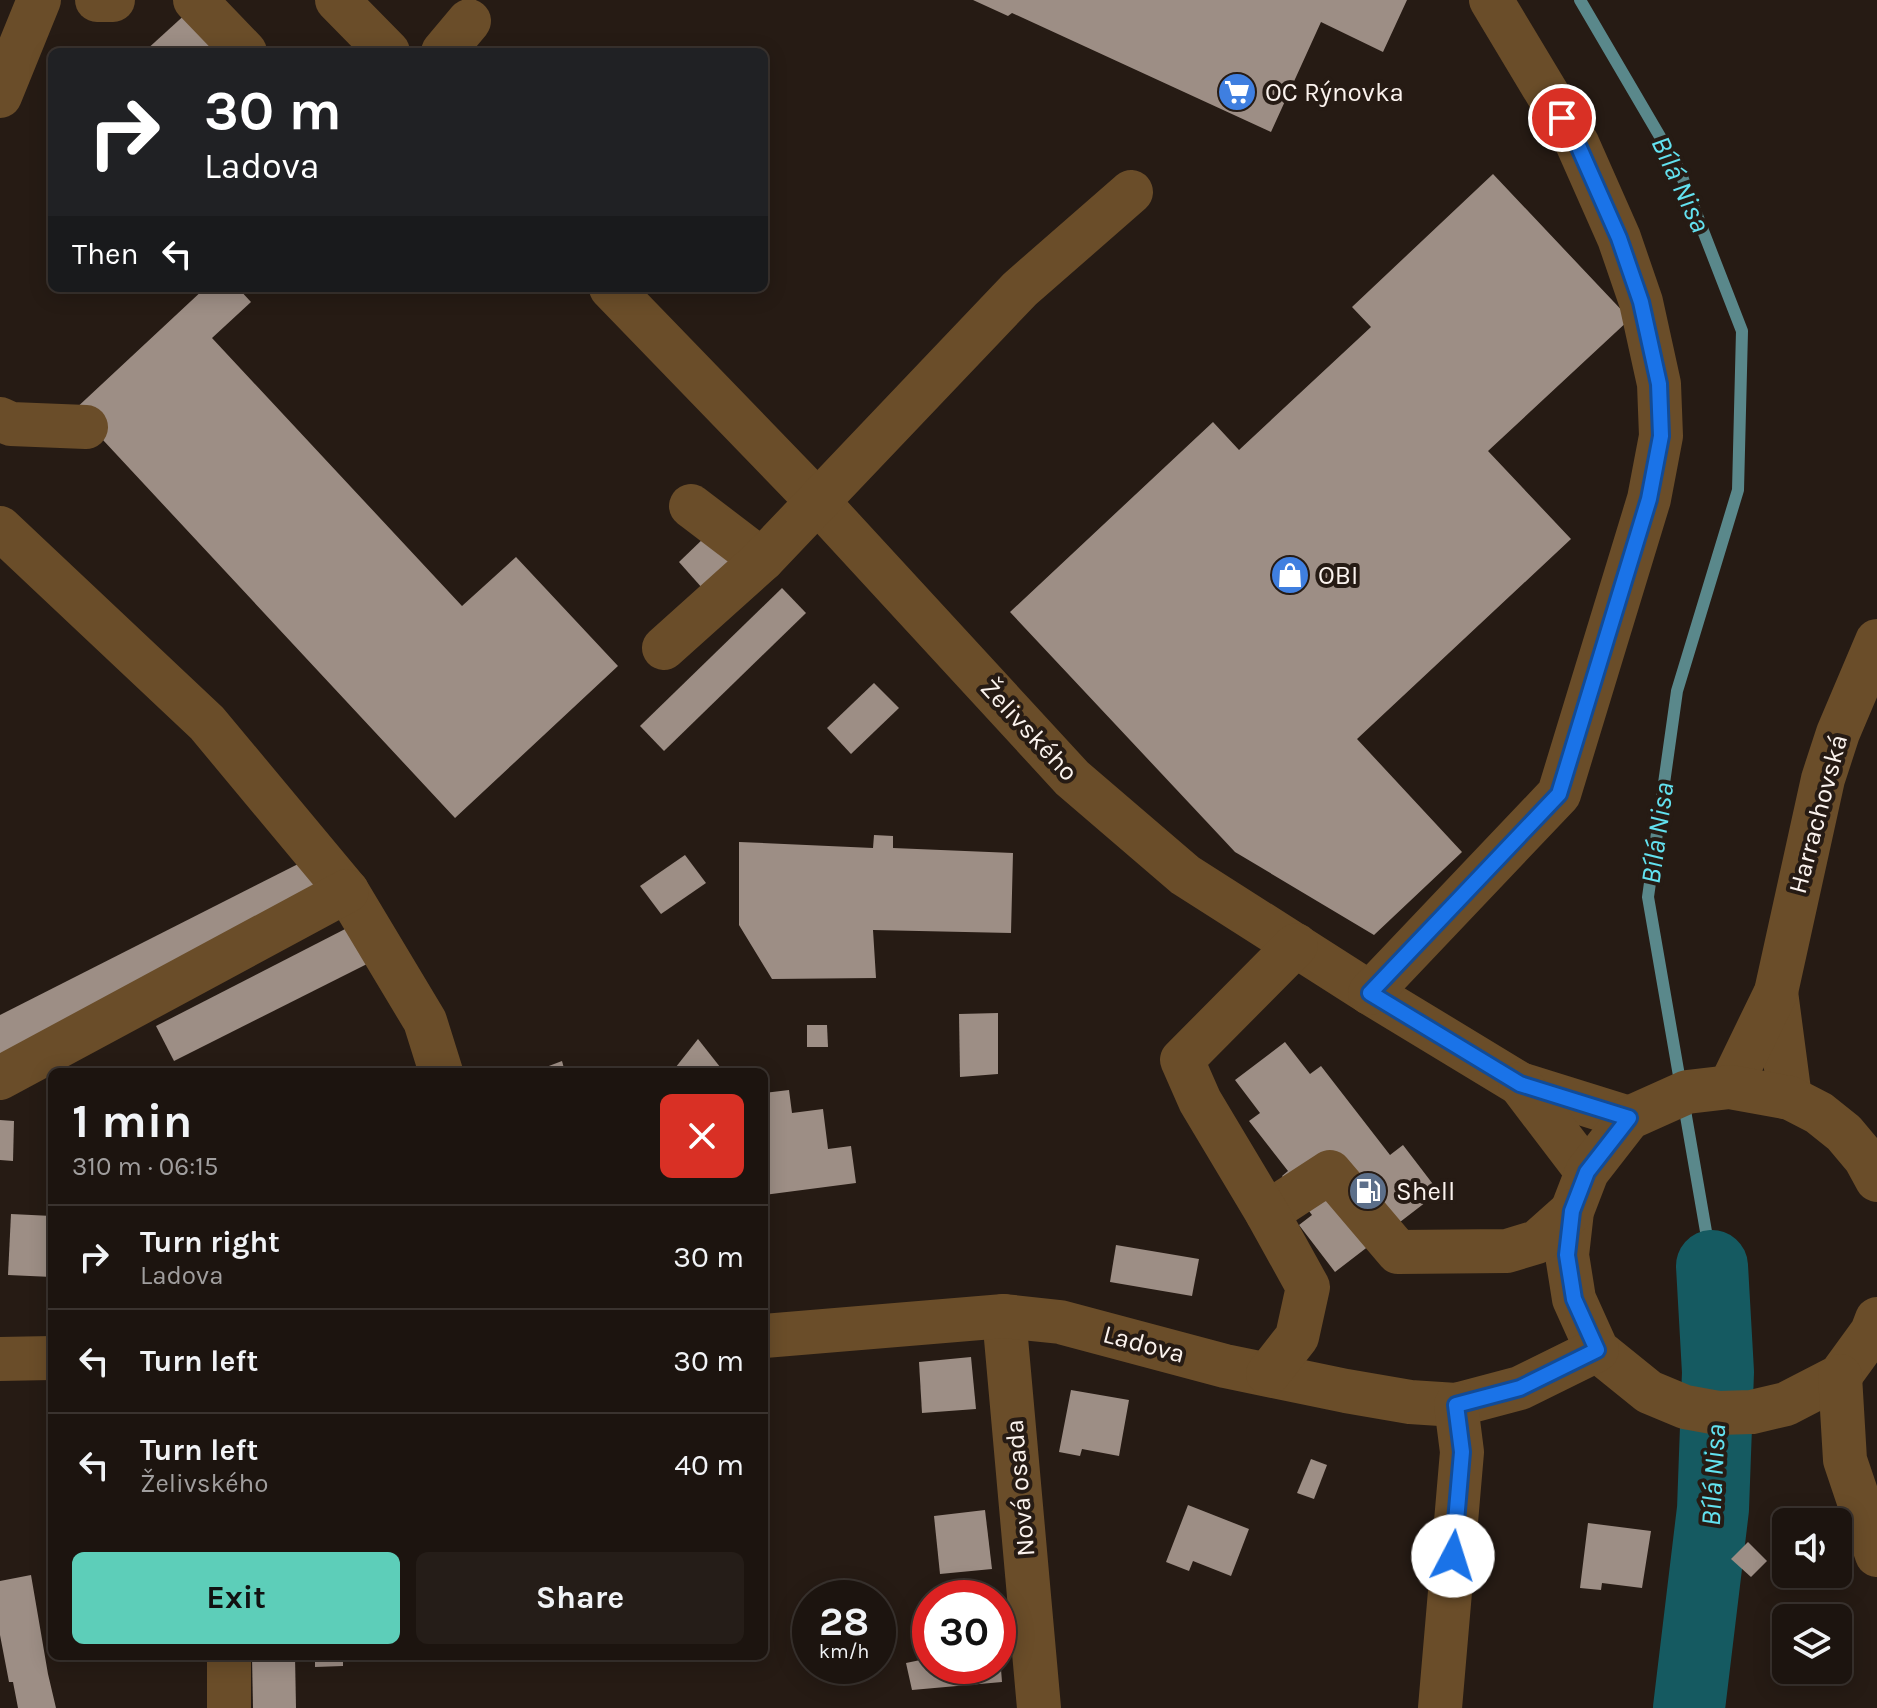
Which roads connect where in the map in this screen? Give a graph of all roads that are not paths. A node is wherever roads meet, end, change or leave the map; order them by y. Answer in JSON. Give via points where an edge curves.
{"nodes":[{"id":1,"x":39,"y":0,"type":"edge"},
{"id":2,"x":97,"y":0,"type":"edge"},
{"id":3,"x":113,"y":0,"type":"edge"},
{"id":4,"x":195,"y":0,"type":"edge"},
{"id":5,"x":337,"y":0,"type":"edge"},
{"id":6,"x":1491,"y":0,"type":"edge"},
{"id":7,"x":241,"y":48,"type":"edge"},
{"id":8,"x":384,"y":48,"type":"edge"},
{"id":9,"x":0,"y":96,"type":"edge"},
{"id":10,"x":1131,"y":192,"type":"dead end"},
{"id":11,"x":615,"y":292,"type":"edge"},
{"id":12,"x":0,"y":419,"type":"edge"},
{"id":13,"x":86,"y":427,"type":"dead end"},
{"id":14,"x":817,"y":501,"type":"junction"},
{"id":15,"x":691,"y":506,"type":"dead end"},
{"id":16,"x":0,"y":528,"type":"edge"},
{"id":17,"x":762,"y":560,"type":"junction"},
{"id":18,"x":1877,"y":641,"type":"edge"},
{"id":19,"x":664,"y":648,"type":"dead end"},
{"id":20,"x":347,"y":891,"type":"junction"},
{"id":21,"x":1296,"y":945,"type":"junction"},
{"id":22,"x":1776,"y":992,"type":"junction"},
{"id":23,"x":1370,"y":993,"type":"junction"},
{"id":24,"x":440,"y":1068,"type":"edge"},
{"id":25,"x":0,"y":1078,"type":"edge"},
{"id":26,"x":1520,"y":1084,"type":"junction"},
{"id":27,"x":1730,"y":1087,"type":"junction"},
{"id":28,"x":1790,"y":1098,"type":"junction"},
{"id":29,"x":1639,"y":1113,"type":"junction"},
{"id":30,"x":1873,"y":1167,"type":"edge"},
{"id":31,"x":1579,"y":1192,"type":"junction"},
{"id":32,"x":1267,"y":1213,"type":"junction"},
{"id":33,"x":1574,"y":1299,"type":"junction"},
{"id":34,"x":1004,"y":1316,"type":"junction"},
{"id":35,"x":1877,"y":1319,"type":"edge"},
{"id":36,"x":768,"y":1336,"type":"edge"},
{"id":37,"x":1597,"y":1350,"type":"junction"},
{"id":38,"x":48,"y":1358,"type":"edge"},
{"id":39,"x":0,"y":1359,"type":"edge"},
{"id":40,"x":1268,"y":1374,"type":"junction"},
{"id":41,"x":1840,"y":1376,"type":"junction"},
{"id":42,"x":1520,"y":1388,"type":"junction"},
{"id":43,"x":1456,"y":1405,"type":"junction"},
{"id":44,"x":1769,"y":1408,"type":"junction"},
{"id":45,"x":1845,"y":1460,"type":"junction"},
{"id":46,"x":1877,"y":1555,"type":"edge"},
{"id":47,"x":229,"y":1660,"type":"edge"},
{"id":48,"x":229,"y":1708,"type":"edge"},
{"id":49,"x":1039,"y":1708,"type":"edge"},
{"id":50,"x":1440,"y":1708,"type":"edge"}],
"edges":[{"from":1,"to":9,"type":"street"},
{"from":2,"to":3,"type":"street"},
{"from":4,"to":7,"type":"street"},
{"from":5,"to":8,"type":"street"},
{"from":6,"to":23,"type":"street","via":[[1577,143],[1619,238],[1641,302],[1659,384],[1661,436],[1649,499],[1559,794]]},
{"from":10,"to":14,"type":"street","via":[[1020,289]]},
{"from":11,"to":14,"type":"street","name":"Želivského"},
{"from":12,"to":13,"type":"street"},
{"from":14,"to":17,"type":"street"},
{"from":14,"to":21,"type":"street","name":"Želivského","via":[[1072,778],[1185,875]]},
{"from":15,"to":17,"type":"street"},
{"from":16,"to":20,"type":"street","via":[[207,723]]},
{"from":17,"to":19,"type":"street"},
{"from":18,"to":22,"type":"street","name":"Harrachovská","via":[[1823,779]]},
{"from":20,"to":24,"type":"street","via":[[425,1021]]},
{"from":20,"to":25,"type":"street"},
{"from":21,"to":23,"type":"street","name":"Želivského"},
{"from":21,"to":32,"type":"street","via":[[1182,1060],[1200,1101]]},
{"from":22,"to":27,"type":"street","name":"Harrachovská"},
{"from":22,"to":28,"type":"street","name":"Harrachovská"},
{"from":23,"to":26,"type":"street","name":"Želivského"},
{"from":26,"to":29,"type":"street","name":"Želivského"},
{"from":26,"to":31,"type":"street","name":"Želivského"},
{"from":27,"to":28,"type":"street"},
{"from":27,"to":29,"type":"street","via":[[1687,1092]]},
{"from":28,"to":30,"type":"street","via":[[1844,1133]]},
{"from":29,"to":31,"type":"street"},
{"from":31,"to":32,"type":"street","via":[[1537,1242],[1507,1251],[1398,1252],[1330,1172]]},
{"from":31,"to":33,"type":"street","via":[[1567,1255]]},
{"from":32,"to":40,"type":"street","via":[[1308,1287],[1297,1337]]},
{"from":33,"to":37,"type":"street"},
{"from":33,"to":42,"type":"street"},
{"from":34,"to":36,"type":"street","name":"Ladova"},
{"from":34,"to":40,"type":"street","name":"Ladova","via":[[1060,1322]]},
{"from":34,"to":49,"type":"street","name":"Nová osada"},
{"from":35,"to":41,"type":"street"},
{"from":37,"to":42,"type":"street","name":"Ladova"},
{"from":37,"to":44,"type":"street","via":[[1649,1392],[1685,1407],[1718,1413]]},
{"from":38,"to":39,"type":"street"},
{"from":40,"to":43,"type":"street","name":"Ladova","via":[[1410,1402]]},
{"from":41,"to":44,"type":"street"},
{"from":41,"to":45,"type":"street"},
{"from":42,"to":43,"type":"street","name":"Ladova"},
{"from":43,"to":50,"type":"street","via":[[1462,1452]]},
{"from":44,"to":45,"type":"street"},
{"from":45,"to":46,"type":"street"},
{"from":47,"to":48,"type":"street"}]}
